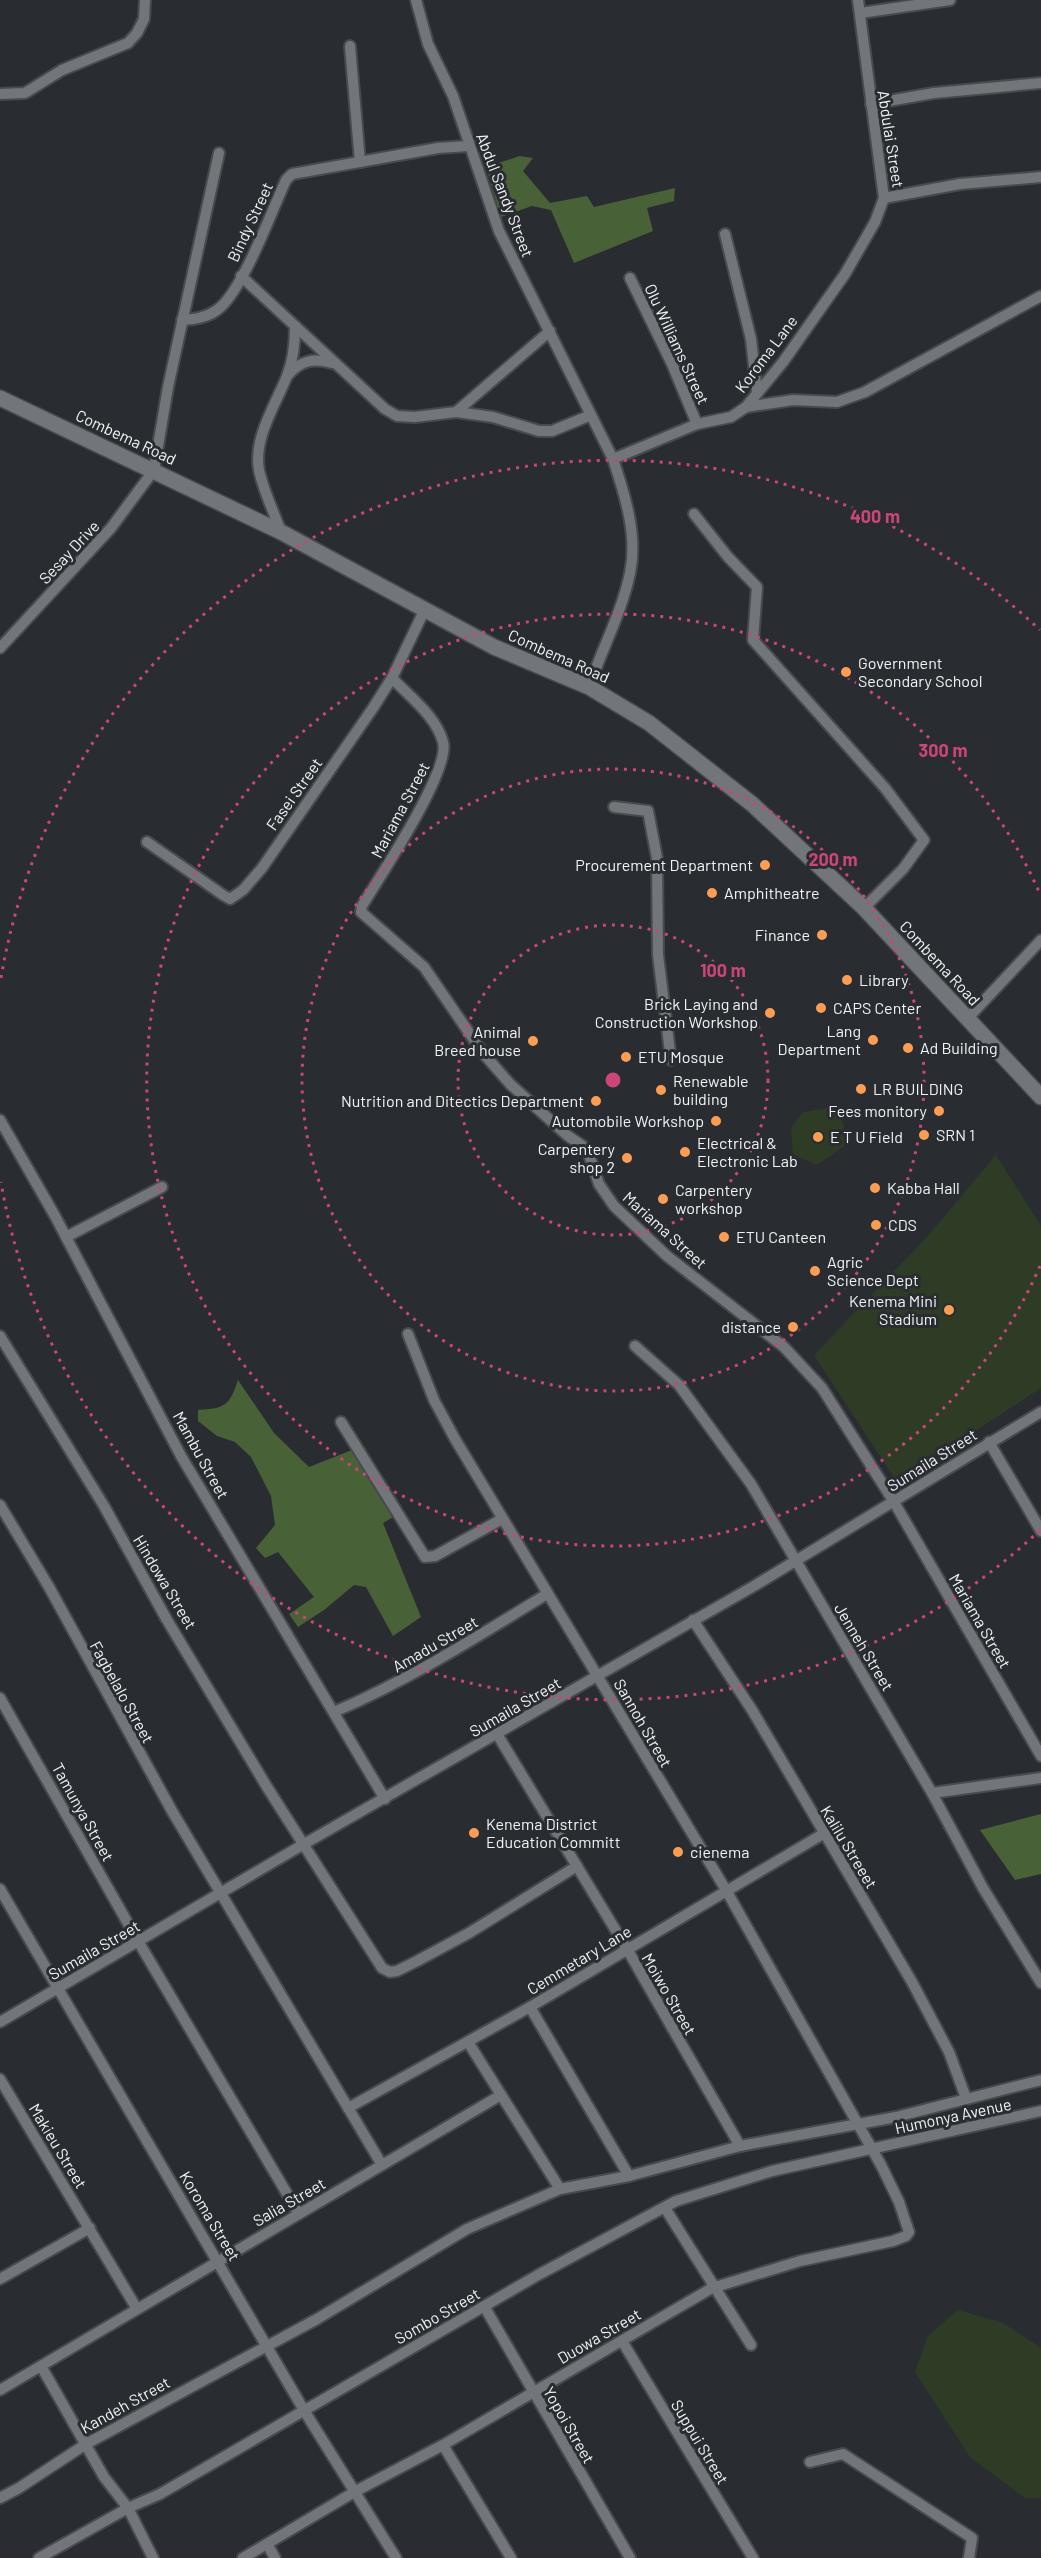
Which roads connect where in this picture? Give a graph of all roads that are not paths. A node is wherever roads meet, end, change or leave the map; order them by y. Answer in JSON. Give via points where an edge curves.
{"nodes":[{"id":1,"x":145,"y":0,"type":"edge"},
{"id":2,"x":416,"y":0,"type":"edge"},
{"id":3,"x":858,"y":0,"type":"edge"},
{"id":4,"x":950,"y":0,"type":"edge"},
{"id":5,"x":860,"y":13,"type":"junction"},
{"id":6,"x":350,"y":46,"type":"dead end"},
{"id":7,"x":1041,"y":83,"type":"edge"},
{"id":8,"x":0,"y":93,"type":"edge"},
{"id":9,"x":871,"y":104,"type":"junction"},
{"id":10,"x":468,"y":146,"type":"junction"},
{"id":11,"x":219,"y":153,"type":"dead end"},
{"id":12,"x":360,"y":162,"type":"junction"},
{"id":13,"x":1041,"y":177,"type":"edge"},
{"id":14,"x":884,"y":198,"type":"junction"},
{"id":15,"x":725,"y":234,"type":"dead end"},
{"id":16,"x":242,"y":276,"type":"junction"},
{"id":17,"x":630,"y":278,"type":"dead end"},
{"id":18,"x":1041,"y":296,"type":"edge"},
{"id":19,"x":182,"y":320,"type":"junction"},
{"id":20,"x":295,"y":326,"type":"junction"},
{"id":21,"x":550,"y":331,"type":"junction"},
{"id":22,"x":336,"y":364,"type":"junction"},
{"id":23,"x":287,"y":375,"type":"junction"},
{"id":24,"x":757,"y":393,"type":"junction"},
{"id":25,"x":0,"y":398,"type":"edge"},
{"id":26,"x":746,"y":407,"type":"junction"},
{"id":27,"x":456,"y":412,"type":"junction"},
{"id":28,"x":591,"y":415,"type":"junction"},
{"id":29,"x":697,"y":424,"type":"junction"},
{"id":30,"x":614,"y":459,"type":"junction"},
{"id":31,"x":154,"y":470,"type":"junction"},
{"id":32,"x":694,"y":514,"type":"dead end"},
{"id":33,"x":281,"y":532,"type":"junction"},
{"id":34,"x":424,"y":611,"type":"junction"},
{"id":35,"x":0,"y":648,"type":"edge"},
{"id":36,"x":392,"y":678,"type":"junction"},
{"id":37,"x":589,"y":687,"type":"junction"},
{"id":38,"x":614,"y":807,"type":"dead end"},
{"id":39,"x":147,"y":842,"type":"dead end"},
{"id":40,"x":864,"y":908,"type":"junction"},
{"id":41,"x":1041,"y":940,"type":"edge"},
{"id":42,"x":968,"y":1018,"type":"junction"},
{"id":43,"x":670,"y":1060,"type":"dead end"},
{"id":44,"x":1041,"y":1097,"type":"edge"},
{"id":45,"x":0,"y":1120,"type":"edge"},
{"id":46,"x":162,"y":1187,"type":"dead end"},
{"id":47,"x":66,"y":1237,"type":"junction"},
{"id":48,"x":408,"y":1334,"type":"dead end"},
{"id":49,"x":0,"y":1336,"type":"edge"},
{"id":50,"x":635,"y":1346,"type":"dead end"},
{"id":51,"x":1041,"y":1412,"type":"edge"},
{"id":52,"x":340,"y":1422,"type":"dead end"},
{"id":53,"x":989,"y":1442,"type":"junction"},
{"id":54,"x":894,"y":1502,"type":"junction"},
{"id":55,"x":0,"y":1505,"type":"edge"},
{"id":56,"x":502,"y":1519,"type":"junction"},
{"id":57,"x":1041,"y":1531,"type":"edge"},
{"id":58,"x":796,"y":1562,"type":"junction"},
{"id":59,"x":547,"y":1594,"type":"junction"},
{"id":60,"x":693,"y":1620,"type":"junction"},
{"id":61,"x":598,"y":1676,"type":"junction"},
{"id":62,"x":0,"y":1698,"type":"edge"},
{"id":63,"x":334,"y":1712,"type":"junction"},
{"id":64,"x":5,"y":1719,"type":"edge"},
{"id":65,"x":497,"y":1734,"type":"junction"},
{"id":66,"x":1041,"y":1756,"type":"edge"},
{"id":67,"x":1041,"y":1778,"type":"edge"},
{"id":68,"x":932,"y":1793,"type":"junction"},
{"id":69,"x":385,"y":1799,"type":"junction"},
{"id":70,"x":823,"y":1834,"type":"junction"},
{"id":71,"x":304,"y":1844,"type":"junction"},
{"id":72,"x":577,"y":1866,"type":"junction"},
{"id":73,"x":0,"y":1889,"type":"edge"},
{"id":74,"x":726,"y":1890,"type":"junction"},
{"id":75,"x":220,"y":1893,"type":"junction"},
{"id":76,"x":138,"y":1941,"type":"junction"},
{"id":77,"x":627,"y":1949,"type":"junction"},
{"id":78,"x":1041,"y":1983,"type":"edge"},
{"id":79,"x":60,"y":1988,"type":"junction"},
{"id":80,"x":530,"y":2007,"type":"junction"},
{"id":81,"x":0,"y":2022,"type":"edge"},
{"id":82,"x":468,"y":2042,"type":"junction"},
{"id":83,"x":0,"y":2079,"type":"edge"},
{"id":84,"x":1041,"y":2080,"type":"edge"},
{"id":85,"x":501,"y":2095,"type":"junction"},
{"id":86,"x":966,"y":2098,"type":"junction"},
{"id":87,"x":348,"y":2108,"type":"junction"},
{"id":88,"x":1041,"y":2111,"type":"edge"},
{"id":89,"x":858,"y":2126,"type":"junction"},
{"id":90,"x":740,"y":2146,"type":"junction"},
{"id":91,"x":871,"y":2149,"type":"junction"},
{"id":92,"x":382,"y":2165,"type":"junction"},
{"id":93,"x":629,"y":2175,"type":"junction"},
{"id":94,"x":560,"y":2189,"type":"junction"},
{"id":95,"x":665,"y":2208,"type":"junction"},
{"id":96,"x":299,"y":2214,"type":"junction"},
{"id":97,"x":90,"y":2228,"type":"junction"},
{"id":98,"x":218,"y":2259,"type":"junction"},
{"id":99,"x":1,"y":2275,"type":"edge"},
{"id":100,"x":712,"y":2288,"type":"junction"},
{"id":101,"x":484,"y":2306,"type":"junction"},
{"id":102,"x":137,"y":2309,"type":"junction"},
{"id":103,"x":622,"y":2341,"type":"junction"},
{"id":104,"x":268,"y":2344,"type":"junction"},
{"id":105,"x":751,"y":2345,"type":"dead end"},
{"id":106,"x":41,"y":2366,"type":"junction"},
{"id":107,"x":0,"y":2390,"type":"edge"},
{"id":108,"x":532,"y":2392,"type":"junction"},
{"id":109,"x":305,"y":2412,"type":"junction"},
{"id":110,"x":86,"y":2444,"type":"junction"},
{"id":111,"x":444,"y":2445,"type":"junction"},
{"id":112,"x":810,"y":2462,"type":"dead end"},
{"id":113,"x":356,"y":2491,"type":"junction"},
{"id":114,"x":0,"y":2498,"type":"edge"},
{"id":115,"x":128,"y":2508,"type":"junction"},
{"id":116,"x":267,"y":2544,"type":"junction"},
{"id":117,"x":39,"y":2558,"type":"edge"},
{"id":118,"x":153,"y":2558,"type":"edge"},
{"id":119,"x":243,"y":2558,"type":"edge"},
{"id":120,"x":275,"y":2558,"type":"edge"},
{"id":121,"x":396,"y":2558,"type":"edge"},
{"id":122,"x":511,"y":2558,"type":"edge"},
{"id":123,"x":630,"y":2558,"type":"edge"},
{"id":124,"x":753,"y":2558,"type":"edge"},
{"id":125,"x":969,"y":2558,"type":"edge"}],
"edges":[{"from":1,"to":8,"type":"street","via":[[144,19],[128,43],[79,62],[25,93]]},
{"from":2,"to":10,"type":"street","name":"Abdul Sandy Street","via":[[428,44],[453,96]]},
{"from":3,"to":5,"type":"street","name":"Abdulai Street"},
{"from":4,"to":5,"type":"street"},
{"from":5,"to":9,"type":"street","name":"Abdulai Street"},
{"from":6,"to":12,"type":"street"},
{"from":7,"to":9,"type":"street","via":[[934,93]]},
{"from":9,"to":14,"type":"street","name":"Abdulai Street"},
{"from":10,"to":12,"type":"street","name":"Bindy Street"},
{"from":10,"to":21,"type":"street","name":"Abdul Sandy Street","via":[[499,231]]},
{"from":11,"to":19,"type":"street"},
{"from":12,"to":16,"type":"street","name":"Bindy Street","via":[[288,176]]},
{"from":13,"to":14,"type":"street","name":"Abdulai Street","via":[[960,184]]},
{"from":14,"to":24,"type":"street","name":"Koroma Lane","via":[[845,274]]},
{"from":15,"to":24,"type":"street","via":[[751,339]]},
{"from":16,"to":19,"type":"street","name":"Bindy Street","via":[[217,310]]},
{"from":16,"to":20,"type":"street"},
{"from":17,"to":29,"type":"street","name":"Olu Williams Street"},
{"from":18,"to":26,"type":"street","via":[[865,392],[837,402],[793,400]]},
{"from":19,"to":31,"type":"street"},
{"from":20,"to":22,"type":"street"},
{"from":20,"to":23,"type":"street"},
{"from":21,"to":27,"type":"street"},
{"from":21,"to":28,"type":"street","name":"Abdul Sandy Street"},
{"from":22,"to":23,"type":"street","via":[[307,360]]},
{"from":22,"to":27,"type":"street","via":[[398,416]]},
{"from":23,"to":33,"type":"street","via":[[260,449],[259,469]]},
{"from":24,"to":26,"type":"street","name":"Koroma Lane"},
{"from":25,"to":31,"type":"street","name":"Combema Road"},
{"from":26,"to":29,"type":"street","name":"Koroma Lane","via":[[731,417]]},
{"from":27,"to":28,"type":"street","via":[[493,417],[539,431]]},
{"from":28,"to":30,"type":"street","name":"Abdul Sandy Street"},
{"from":29,"to":30,"type":"street","name":"Koroma Lane"},
{"from":30,"to":37,"type":"street","name":"Abdul Sandy Street","via":[[629,517],[630,572],[621,607]]},
{"from":31,"to":33,"type":"street","name":"Combema Road"},
{"from":31,"to":35,"type":"street","name":"Sesay Drive","via":[[111,528]]},
{"from":32,"to":40,"type":"street","via":[[757,587],[753,640],[885,788],[924,840]]},
{"from":33,"to":34,"type":"street","name":"Combema Road"},
{"from":34,"to":36,"type":"street","name":"Fasei Street"},
{"from":34,"to":37,"type":"street","name":"Combema Road","via":[[544,670]]},
{"from":36,"to":39,"type":"street","name":"Fasei Street","via":[[262,868],[237,897],[223,896]]},
{"from":36,"to":54,"type":"street","name":"Mariama Street","via":[[435,723],[444,744],[443,760],[411,826],[361,912],[424,967],[483,1053],[510,1084],[587,1149],[599,1184],[614,1206],[667,1256],[806,1368],[840,1413]]},
{"from":37,"to":40,"type":"street","name":"Combema Road","via":[[683,748],[752,804]]},
{"from":38,"to":43,"type":"street","via":[[648,811],[657,858],[658,955]]},
{"from":40,"to":42,"type":"street","name":"Combema Road"},
{"from":41,"to":42,"type":"street"},
{"from":42,"to":44,"type":"street","name":"Combema Road"},
{"from":45,"to":47,"type":"street","name":"Mambu Street"},
{"from":46,"to":47,"type":"street"},
{"from":47,"to":63,"type":"street","name":"Mambu Street","via":[[181,1456]]},
{"from":48,"to":56,"type":"street","name":"Sannoh Street","via":[[434,1400]]},
{"from":49,"to":71,"type":"street","name":"Hindowa Street"},
{"from":50,"to":58,"type":"street","name":"Jenneh Street","via":[[679,1385],[711,1426],[751,1484]]},
{"from":51,"to":53,"type":"street","name":"Sumaila Street"},
{"from":52,"to":56,"type":"street","via":[[425,1557],[435,1556]]},
{"from":53,"to":54,"type":"street","name":"Sumaila Street"},
{"from":53,"to":57,"type":"street"},
{"from":54,"to":58,"type":"street","name":"Sumaila Street"},
{"from":54,"to":66,"type":"street","name":"Mariama Street"},
{"from":55,"to":75,"type":"street","name":"Fagbelalo Street"},
{"from":56,"to":59,"type":"street","name":"Sannoh Street"},
{"from":58,"to":60,"type":"street","name":"Sumaila Street"},
{"from":58,"to":68,"type":"street","name":"Jenneh Street"},
{"from":59,"to":61,"type":"street","name":"Sannoh Street"},
{"from":59,"to":63,"type":"street","name":"Amadu Street","via":[[424,1670]]},
{"from":60,"to":61,"type":"street","name":"Sumaila Street"},
{"from":60,"to":70,"type":"street","name":"Kalilu Streeet","via":[[752,1710]]},
{"from":61,"to":65,"type":"street","name":"Sumaila Street"},
{"from":61,"to":74,"type":"street","name":"Sannoh Street"},
{"from":62,"to":64,"type":"street","name":"Tamunya Street"},
{"from":63,"to":69,"type":"street","name":"Mambu Street"},
{"from":64,"to":76,"type":"street","name":"Tamunya Street"},
{"from":65,"to":69,"type":"street","name":"Sumaila Street"},
{"from":65,"to":72,"type":"street","name":"Moiwo Street"},
{"from":67,"to":68,"type":"street"},
{"from":68,"to":78,"type":"street","name":"Jenneh Street"},
{"from":69,"to":71,"type":"street","name":"Sumaila Street"},
{"from":70,"to":74,"type":"street","name":"Cemmetary Lane"},
{"from":70,"to":86,"type":"street","name":"Kalilu Streeet","via":[[950,2052]]},
{"from":71,"to":72,"type":"street","name":"Hindowa Street","via":[[376,1960],[390,1972],[469,1933]]},
{"from":71,"to":75,"type":"street","name":"Sumaila Street"},
{"from":72,"to":77,"type":"street","name":"Moiwo Street"},
{"from":73,"to":79,"type":"street","name":"Koroma Street"},
{"from":74,"to":77,"type":"street","name":"Cemmetary Lane"},
{"from":74,"to":89,"type":"street","name":"Sannoh Street"},
{"from":75,"to":76,"type":"street","name":"Sumaila Street"},
{"from":75,"to":87,"type":"street","name":"Fagbelalo Street"},
{"from":76,"to":79,"type":"street","name":"Sumaila Street"},
{"from":76,"to":96,"type":"street","name":"Tamunya Street"},
{"from":77,"to":80,"type":"street","name":"Cemmetary Lane"},
{"from":77,"to":90,"type":"street","name":"Moiwo Street"},
{"from":79,"to":81,"type":"street","name":"Sumaila Street"},
{"from":79,"to":98,"type":"street","name":"Koroma Street"},
{"from":80,"to":82,"type":"street","name":"Cemmetary Lane"},
{"from":80,"to":93,"type":"street"},
{"from":82,"to":85,"type":"street"},
{"from":82,"to":87,"type":"street","name":"Cemmetary Lane"},
{"from":83,"to":97,"type":"street","name":"Makieu Street"},
{"from":84,"to":86,"type":"street","name":"Kandeh Street"},
{"from":85,"to":92,"type":"street","name":"Salia Street"},
{"from":85,"to":94,"type":"street"},
{"from":86,"to":89,"type":"street","name":"Kandeh Street"},
{"from":87,"to":92,"type":"street","name":"Fagbelalo Street"},
{"from":88,"to":91,"type":"street","name":"Humonya Avenue"},
{"from":89,"to":90,"type":"street","name":"Kandeh Street"},
{"from":89,"to":91,"type":"street","name":"Sannoh Street"},
{"from":90,"to":93,"type":"street","name":"Kandeh Street"},
{"from":91,"to":95,"type":"street","name":"Sombo Street","via":[[733,2181]]},
{"from":91,"to":100,"type":"street","name":"Duowa Street","via":[[892,2184],[908,2234]]},
{"from":92,"to":96,"type":"street","name":"Salia Street"},
{"from":93,"to":94,"type":"street","name":"Kandeh Street"},
{"from":94,"to":104,"type":"street","name":"Kandeh Street","via":[[467,2229]]},
{"from":95,"to":100,"type":"street"},
{"from":95,"to":101,"type":"street","name":"Sombo Street"},
{"from":96,"to":98,"type":"street","name":"Salia Street"},
{"from":97,"to":99,"type":"street"},
{"from":97,"to":102,"type":"street","name":"Makieu Street"},
{"from":98,"to":102,"type":"street","name":"Salia Street"},
{"from":98,"to":104,"type":"street","name":"Koroma Street"},
{"from":100,"to":103,"type":"street","name":"Duowa Street"},
{"from":100,"to":105,"type":"street"},
{"from":101,"to":108,"type":"street","name":"Yopoi Street"},
{"from":101,"to":109,"type":"street","name":"Sombo Street"},
{"from":102,"to":106,"type":"street","name":"Salia Street"},
{"from":103,"to":108,"type":"street","name":"Duowa Street"},
{"from":103,"to":124,"type":"street","name":"Suppui Street"},
{"from":104,"to":109,"type":"street","name":"Koroma Street"},
{"from":104,"to":110,"type":"street","name":"Kandeh Street"},
{"from":106,"to":107,"type":"street","name":"Salia Street"},
{"from":106,"to":110,"type":"street"},
{"from":108,"to":111,"type":"street","name":"Duowa Street"},
{"from":108,"to":123,"type":"street","name":"Yopoi Street"},
{"from":109,"to":113,"type":"street","name":"Koroma Street"},
{"from":109,"to":115,"type":"street","name":"Sombo Street"},
{"from":110,"to":114,"type":"street","name":"Kandeh Street"},
{"from":110,"to":115,"type":"street","via":[[104,2477]]},
{"from":111,"to":113,"type":"street","name":"Duowa Street"},
{"from":111,"to":122,"type":"street"},
{"from":112,"to":125,"type":"street","via":[[843,2454],[972,2538]]},
{"from":113,"to":116,"type":"street","name":"Duowa Street"},
{"from":113,"to":121,"type":"street","name":"Koroma Street"},
{"from":115,"to":117,"type":"street","name":"Sombo Street"},
{"from":115,"to":118,"type":"street"},
{"from":116,"to":119,"type":"street","name":"Duowa Street"},
{"from":116,"to":120,"type":"street"}]}
